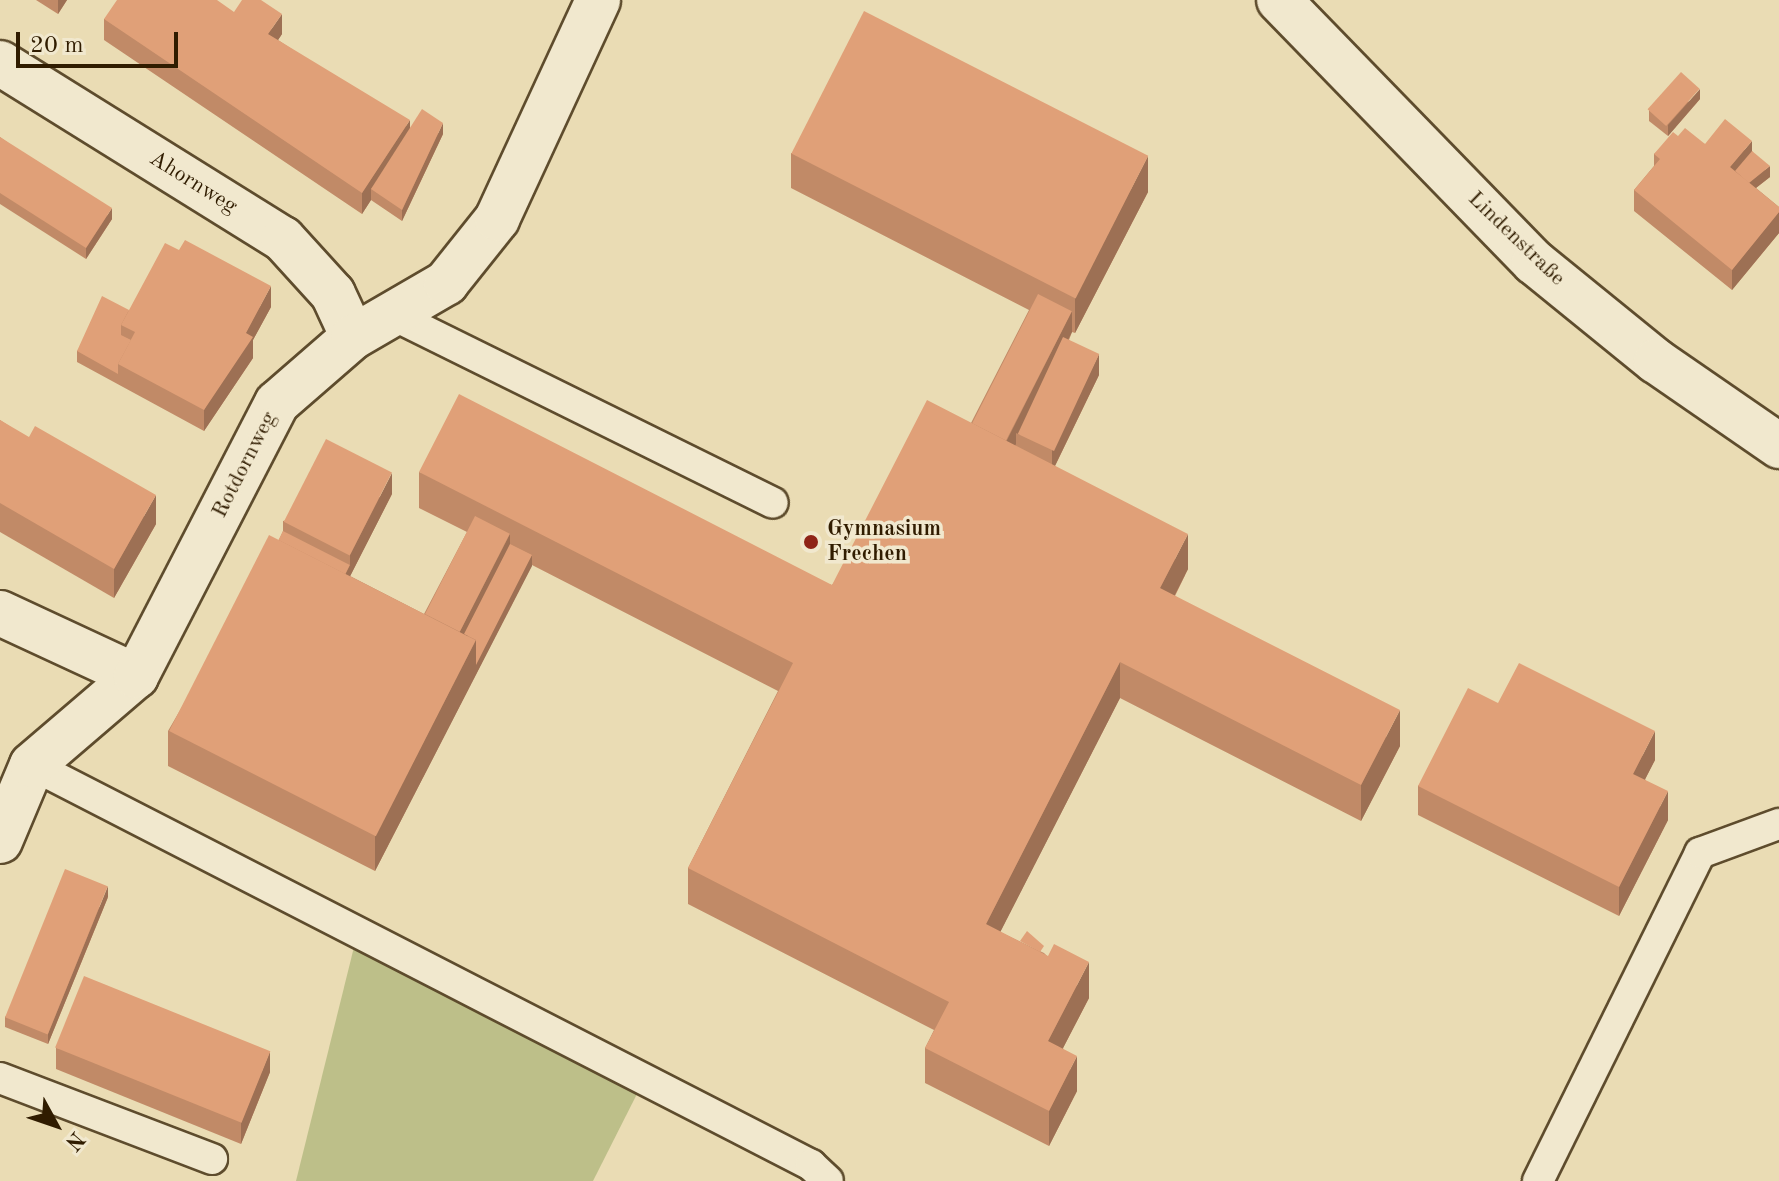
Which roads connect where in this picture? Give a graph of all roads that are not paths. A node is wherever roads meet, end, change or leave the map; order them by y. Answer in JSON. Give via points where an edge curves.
{"nodes":[{"id":1,"x":598,"y":0,"type":"edge"},
{"id":2,"x":1279,"y":0,"type":"edge"},
{"id":3,"x":0,"y":63,"type":"edge"},
{"id":4,"x":397,"y":317,"type":"junction"},
{"id":5,"x":353,"y":337,"type":"junction"},
{"id":6,"x":1779,"y":446,"type":"edge"},
{"id":7,"x":773,"y":503,"type":"dead end"},
{"id":8,"x":0,"y":613,"type":"edge"},
{"id":9,"x":136,"y":676,"type":"junction"},
{"id":10,"x":32,"y":765,"type":"junction"},
{"id":11,"x":1779,"y":824,"type":"edge"},
{"id":12,"x":0,"y":841,"type":"edge"},
{"id":13,"x":0,"y":1078,"type":"edge"},
{"id":14,"x":212,"y":1159,"type":"dead end"},
{"id":15,"x":828,"y":1181,"type":"edge"},
{"id":16,"x":1538,"y":1181,"type":"edge"}],
"edges":[{"from":1,"to":4,"type":"street","name":"Rotdornweg","via":[[497,219],[446,283]]},
{"from":2,"to":6,"type":"street","name":"Lindenstraße","via":[[1534,262],[1656,361]]},
{"from":3,"to":5,"type":"street","name":"Ahornweg","via":[[283,239],[333,294]]},
{"from":4,"to":5,"type":"street","name":"Rotdornweg"},
{"from":4,"to":7,"type":"lane"},
{"from":5,"to":9,"type":"street","name":"Rotdornweg","via":[[277,403]]},
{"from":8,"to":9,"type":"street"},
{"from":9,"to":10,"type":"street","name":"Rotdornweg"},
{"from":10,"to":12,"type":"street","name":"Rotdornweg"},
{"from":10,"to":15,"type":"lane","via":[[811,1165]]},
{"from":11,"to":16,"type":"lane","via":[[1700,853]]},
{"from":13,"to":14,"type":"lane"}]}
